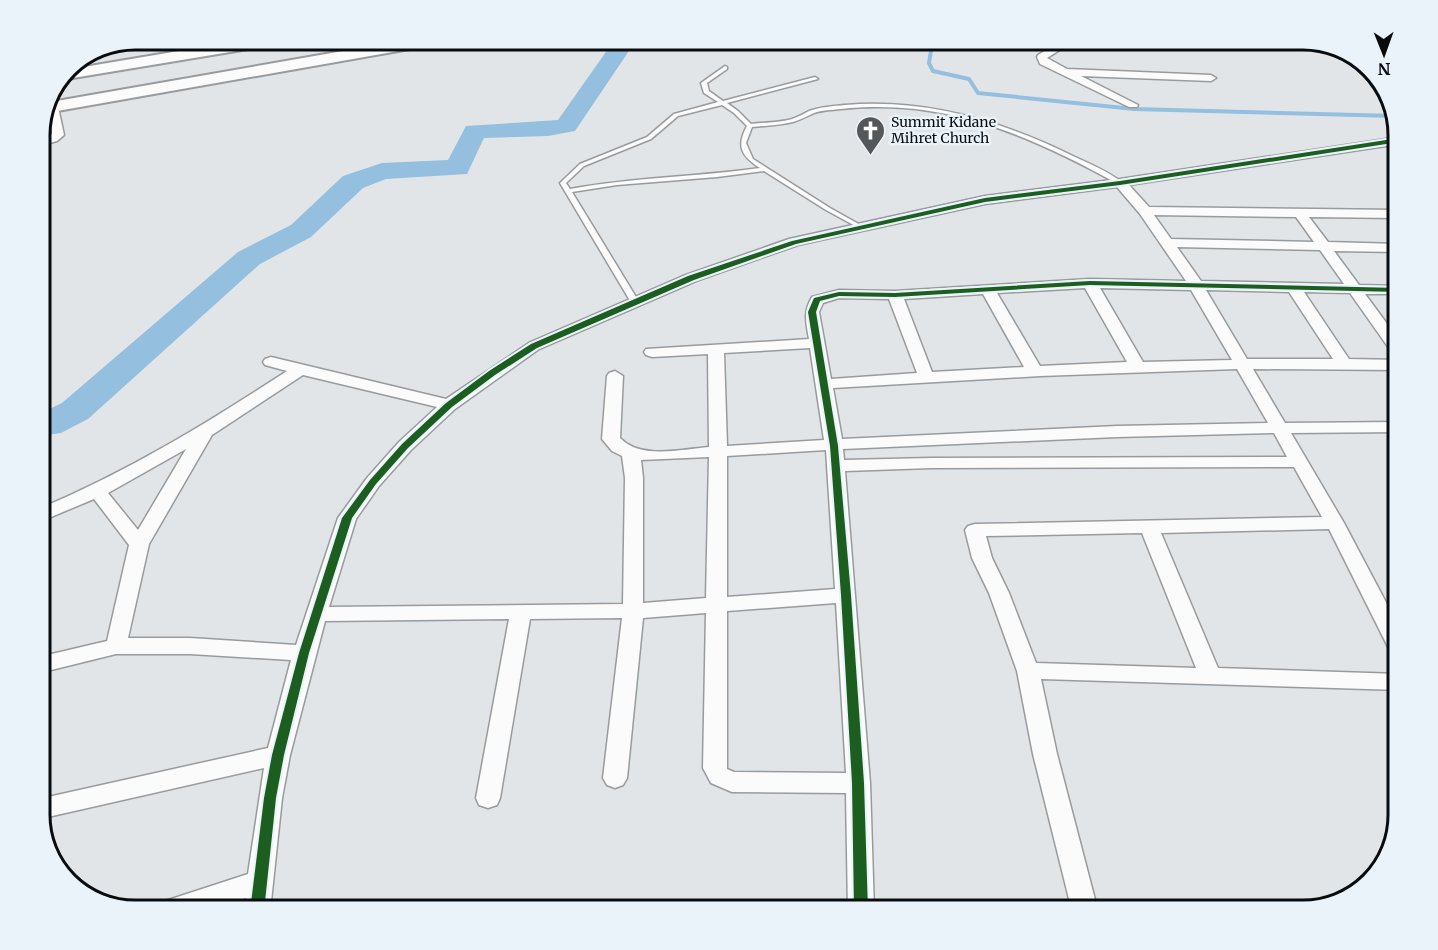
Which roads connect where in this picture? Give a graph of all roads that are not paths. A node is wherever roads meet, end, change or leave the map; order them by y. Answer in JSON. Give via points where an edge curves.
{"nodes":[{"id":1,"x":212,"y":50,"type":"edge"},
{"id":2,"x":376,"y":50,"type":"edge"},
{"id":3,"x":1054,"y":50,"type":"edge"},
{"id":4,"x":725,"y":68,"type":"dead end"},
{"id":5,"x":1061,"y":72,"type":"junction"},
{"id":6,"x":75,"y":73,"type":"edge"},
{"id":7,"x":1211,"y":78,"type":"dead end"},
{"id":8,"x":815,"y":79,"type":"dead end"},
{"id":9,"x":720,"y":102,"type":"junction"},
{"id":10,"x":1133,"y":105,"type":"dead end"},
{"id":11,"x":54,"y":107,"type":"edge"},
{"id":12,"x":52,"y":113,"type":"edge"},
{"id":13,"x":750,"y":126,"type":"junction"},
{"id":14,"x":50,"y":141,"type":"edge"},
{"id":15,"x":1388,"y":142,"type":"edge"},
{"id":16,"x":767,"y":169,"type":"junction"},
{"id":17,"x":1120,"y":183,"type":"junction"},
{"id":18,"x":568,"y":191,"type":"junction"},
{"id":19,"x":1145,"y":211,"type":"junction"},
{"id":20,"x":1300,"y":213,"type":"junction"},
{"id":21,"x":1388,"y":214,"type":"edge"},
{"id":22,"x":861,"y":227,"type":"junction"},
{"id":23,"x":1167,"y":243,"type":"junction"},
{"id":24,"x":1322,"y":247,"type":"junction"},
{"id":25,"x":1388,"y":248,"type":"edge"},
{"id":26,"x":1090,"y":283,"type":"junction"},
{"id":27,"x":1196,"y":285,"type":"junction"},
{"id":28,"x":1293,"y":287,"type":"junction"},
{"id":29,"x":1356,"y":289,"type":"junction"},
{"id":30,"x":988,"y":290,"type":"junction"},
{"id":31,"x":1388,"y":290,"type":"edge"},
{"id":32,"x":895,"y":296,"type":"junction"},
{"id":33,"x":635,"y":302,"type":"junction"},
{"id":34,"x":1388,"y":335,"type":"edge"},
{"id":35,"x":816,"y":343,"type":"junction"},
{"id":36,"x":716,"y":349,"type":"junction"},
{"id":37,"x":652,"y":352,"type":"dead end"},
{"id":38,"x":271,"y":362,"type":"dead end"},
{"id":39,"x":1240,"y":362,"type":"junction"},
{"id":40,"x":1342,"y":363,"type":"junction"},
{"id":41,"x":1388,"y":365,"type":"edge"},
{"id":42,"x":1137,"y":366,"type":"junction"},
{"id":43,"x":299,"y":370,"type":"junction"},
{"id":44,"x":1034,"y":370,"type":"junction"},
{"id":45,"x":615,"y":376,"type":"dead end"},
{"id":46,"x":926,"y":377,"type":"junction"},
{"id":47,"x":824,"y":384,"type":"junction"},
{"id":48,"x":449,"y":405,"type":"junction"},
{"id":49,"x":1281,"y":426,"type":"junction"},
{"id":50,"x":1388,"y":427,"type":"edge"},
{"id":51,"x":1101,"y":431,"type":"junction"},
{"id":52,"x":205,"y":432,"type":"junction"},
{"id":53,"x":718,"y":452,"type":"junction"},
{"id":54,"x":631,"y":454,"type":"junction"},
{"id":55,"x":835,"y":456,"type":"junction"},
{"id":56,"x":1113,"y":462,"type":"junction"},
{"id":57,"x":1301,"y":462,"type":"junction"},
{"id":58,"x":97,"y":491,"type":"junction"},
{"id":59,"x":50,"y":511,"type":"edge"},
{"id":60,"x":1335,"y":523,"type":"junction"},
{"id":61,"x":1150,"y":528,"type":"junction"},
{"id":62,"x":139,"y":544,"type":"junction"},
{"id":63,"x":846,"y":595,"type":"junction"},
{"id":64,"x":717,"y":604,"type":"junction"},
{"id":65,"x":633,"y":611,"type":"junction"},
{"id":66,"x":520,"y":612,"type":"junction"},
{"id":67,"x":315,"y":614,"type":"junction"},
{"id":68,"x":1388,"y":626,"type":"edge"},
{"id":69,"x":116,"y":646,"type":"junction"},
{"id":70,"x":304,"y":653,"type":"junction"},
{"id":71,"x":50,"y":662,"type":"edge"},
{"id":72,"x":1028,"y":671,"type":"junction"},
{"id":73,"x":1211,"y":677,"type":"junction"},
{"id":74,"x":1388,"y":682,"type":"edge"},
{"id":75,"x":278,"y":755,"type":"junction"},
{"id":76,"x":615,"y":778,"type":"dead end"},
{"id":77,"x":858,"y":783,"type":"junction"},
{"id":78,"x":488,"y":798,"type":"dead end"},
{"id":79,"x":50,"y":807,"type":"edge"},
{"id":80,"x":259,"y":882,"type":"junction"},
{"id":81,"x":203,"y":900,"type":"edge"},
{"id":82,"x":258,"y":900,"type":"edge"},
{"id":83,"x":861,"y":900,"type":"edge"},
{"id":84,"x":1082,"y":900,"type":"edge"}],
"edges":[{"from":1,"to":6,"type":"highway"},
{"from":2,"to":11,"type":"highway"},
{"from":3,"to":5,"type":"street","via":[[1042,57]]},
{"from":4,"to":9,"type":"lane","via":[[704,83],[706,92]]},
{"from":5,"to":7,"type":"street"},
{"from":5,"to":10,"type":"street"},
{"from":8,"to":9,"type":"lane"},
{"from":9,"to":13,"type":"lane"},
{"from":9,"to":18,"type":"lane","via":[[676,115],[649,138],[582,165],[563,183]]},
{"from":12,"to":14,"type":"street","via":[[58,135]]},
{"from":13,"to":16,"type":"lane","via":[[742,141],[744,148],[751,160]]},
{"from":13,"to":17,"type":"lane","via":[[791,121],[814,111],[854,105],[909,104],[1046,143]]},
{"from":15,"to":17,"type":"street"},
{"from":16,"to":18,"type":"lane","via":[[601,183]]},
{"from":16,"to":22,"type":"lane"},
{"from":17,"to":19,"type":"street"},
{"from":17,"to":22,"type":"street","via":[[985,200]]},
{"from":18,"to":33,"type":"lane"},
{"from":19,"to":20,"type":"street"},
{"from":19,"to":23,"type":"street"},
{"from":20,"to":21,"type":"street"},
{"from":20,"to":24,"type":"street"},
{"from":22,"to":33,"type":"street","via":[[794,242],[732,262]]},
{"from":23,"to":24,"type":"street"},
{"from":23,"to":27,"type":"street"},
{"from":24,"to":25,"type":"street"},
{"from":24,"to":29,"type":"street"},
{"from":26,"to":27,"type":"street"},
{"from":26,"to":30,"type":"street"},
{"from":26,"to":42,"type":"street"},
{"from":27,"to":28,"type":"street"},
{"from":27,"to":39,"type":"street"},
{"from":28,"to":29,"type":"street"},
{"from":28,"to":40,"type":"street"},
{"from":29,"to":31,"type":"street"},
{"from":29,"to":34,"type":"street"},
{"from":30,"to":32,"type":"street"},
{"from":30,"to":44,"type":"street"},
{"from":32,"to":35,"type":"street","via":[[839,294],[816,300],[812,312]]},
{"from":32,"to":46,"type":"street"},
{"from":33,"to":48,"type":"street","via":[[534,346]]},
{"from":35,"to":36,"type":"street"},
{"from":35,"to":47,"type":"street"},
{"from":36,"to":37,"type":"street"},
{"from":36,"to":53,"type":"street"},
{"from":38,"to":43,"type":"street"},
{"from":39,"to":40,"type":"street"},
{"from":39,"to":42,"type":"street"},
{"from":39,"to":49,"type":"street"},
{"from":40,"to":41,"type":"street"},
{"from":42,"to":44,"type":"street"},
{"from":43,"to":48,"type":"street"},
{"from":43,"to":52,"type":"street"},
{"from":44,"to":46,"type":"street"},
{"from":45,"to":54,"type":"street","via":[[611,439]]},
{"from":46,"to":47,"type":"street"},
{"from":47,"to":55,"type":"street"},
{"from":48,"to":67,"type":"street","via":[[405,446],[347,518]]},
{"from":49,"to":50,"type":"street"},
{"from":49,"to":51,"type":"street"},
{"from":49,"to":57,"type":"street"},
{"from":51,"to":55,"type":"street"},
{"from":51,"to":56,"type":"street"},
{"from":52,"to":58,"type":"street"},
{"from":52,"to":62,"type":"street"},
{"from":53,"to":54,"type":"street"},
{"from":53,"to":55,"type":"street"},
{"from":53,"to":64,"type":"street"},
{"from":54,"to":65,"type":"street"},
{"from":55,"to":56,"type":"street","via":[[931,463]]},
{"from":55,"to":63,"type":"street"},
{"from":56,"to":57,"type":"street"},
{"from":57,"to":60,"type":"street"},
{"from":58,"to":59,"type":"street"},
{"from":58,"to":62,"type":"street"},
{"from":60,"to":61,"type":"street"},
{"from":60,"to":68,"type":"street"},
{"from":61,"to":72,"type":"street","via":[[975,530],[982,558]]},
{"from":61,"to":73,"type":"street"},
{"from":62,"to":69,"type":"street"},
{"from":63,"to":64,"type":"street"},
{"from":63,"to":77,"type":"street"},
{"from":64,"to":65,"type":"street"},
{"from":64,"to":77,"type":"street","via":[[715,768],[719,776],[732,782]]},
{"from":65,"to":66,"type":"street"},
{"from":65,"to":76,"type":"street"},
{"from":66,"to":67,"type":"street"},
{"from":66,"to":78,"type":"street"},
{"from":67,"to":70,"type":"street"},
{"from":69,"to":70,"type":"street"},
{"from":69,"to":71,"type":"street"},
{"from":70,"to":75,"type":"street"},
{"from":72,"to":73,"type":"street"},
{"from":72,"to":84,"type":"street"},
{"from":73,"to":74,"type":"street"},
{"from":75,"to":79,"type":"street"},
{"from":75,"to":80,"type":"street"},
{"from":77,"to":83,"type":"street"},
{"from":80,"to":81,"type":"street"},
{"from":80,"to":82,"type":"street"}]}
